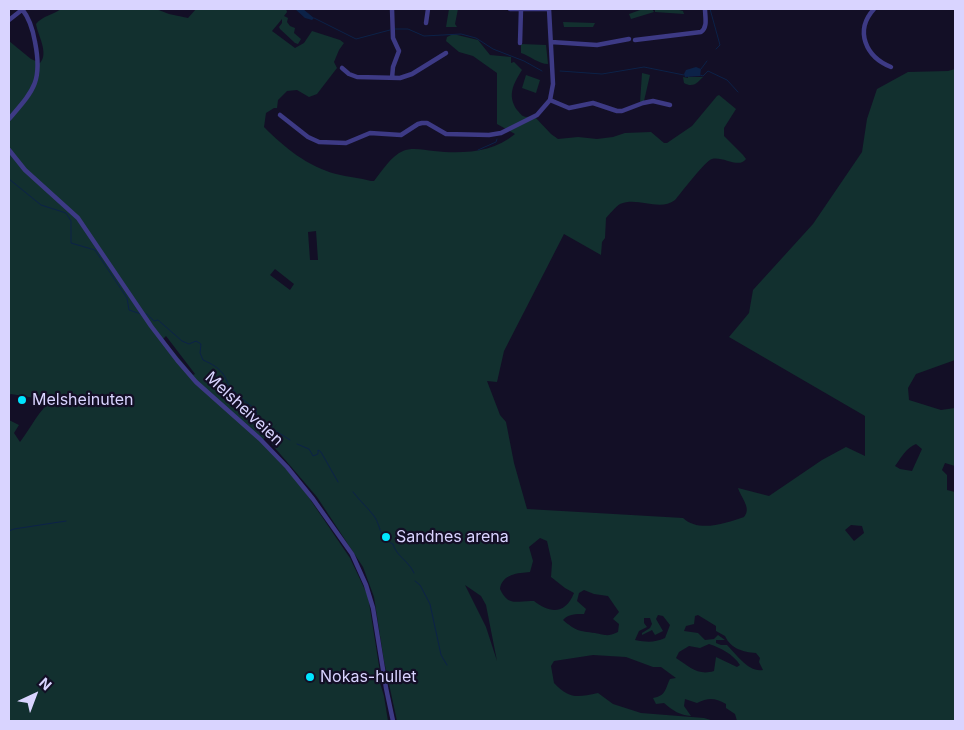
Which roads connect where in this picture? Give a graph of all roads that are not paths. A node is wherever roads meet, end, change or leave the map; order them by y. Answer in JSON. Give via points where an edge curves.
{"nodes":[{"id":1,"x":23,"y":9,"type":"edge"},
{"id":2,"x":392,"y":9,"type":"edge"},
{"id":3,"x":428,"y":9,"type":"edge"},
{"id":4,"x":510,"y":9,"type":"edge"},
{"id":5,"x":521,"y":9,"type":"edge"},
{"id":6,"x":549,"y":9,"type":"edge"},
{"id":7,"x":704,"y":9,"type":"edge"},
{"id":8,"x":874,"y":9,"type":"edge"},
{"id":9,"x":9,"y":20,"type":"edge"},
{"id":10,"x":426,"y":23,"type":"dead end"},
{"id":11,"x":629,"y":39,"type":"dead end"},
{"id":12,"x":635,"y":40,"type":"dead end"},
{"id":13,"x":551,"y":42,"type":"junction"},
{"id":14,"x":520,"y":43,"type":"dead end"},
{"id":15,"x":446,"y":53,"type":"dead end"},
{"id":16,"x":891,"y":67,"type":"dead end"},
{"id":17,"x":342,"y":68,"type":"dead end"},
{"id":18,"x":392,"y":78,"type":"junction"},
{"id":19,"x":550,"y":100,"type":"junction"},
{"id":20,"x":670,"y":105,"type":"dead end"},
{"id":21,"x":280,"y":115,"type":"dead end"},
{"id":22,"x":9,"y":119,"type":"edge"},
{"id":23,"x":9,"y":150,"type":"edge"},
{"id":24,"x":393,"y":721,"type":"edge"}],
"edges":[{"from":1,"to":9,"type":"street"},
{"from":1,"to":22,"type":"street","via":[[33,30],[38,68],[29,96]]},
{"from":2,"to":18,"type":"street","via":[[392,38],[399,51]]},
{"from":3,"to":10,"type":"street"},
{"from":4,"to":5,"type":"street"},
{"from":5,"to":6,"type":"street"},
{"from":5,"to":14,"type":"street"},
{"from":6,"to":13,"type":"street"},
{"from":7,"to":12,"type":"street","via":[[705,29],[701,32]]},
{"from":8,"to":16,"type":"street","via":[[865,24],[866,42],[875,58]]},
{"from":11,"to":13,"type":"street","via":[[597,45]]},
{"from":13,"to":19,"type":"street","via":[[553,84]]},
{"from":15,"to":18,"type":"street","via":[[412,74]]},
{"from":17,"to":18,"type":"street","via":[[358,77]]},
{"from":19,"to":20,"type":"street","via":[[569,108],[598,104],[617,111],[653,101]]},
{"from":19,"to":21,"type":"street","via":[[537,115],[496,134],[446,134],[422,123],[401,135],[367,134],[344,143],[314,141]]},
{"from":23,"to":24,"type":"street","name":"Melsheiveien","via":[[39,184],[78,218],[160,338],[191,376],[287,467],[352,554],[373,608]]}]}
